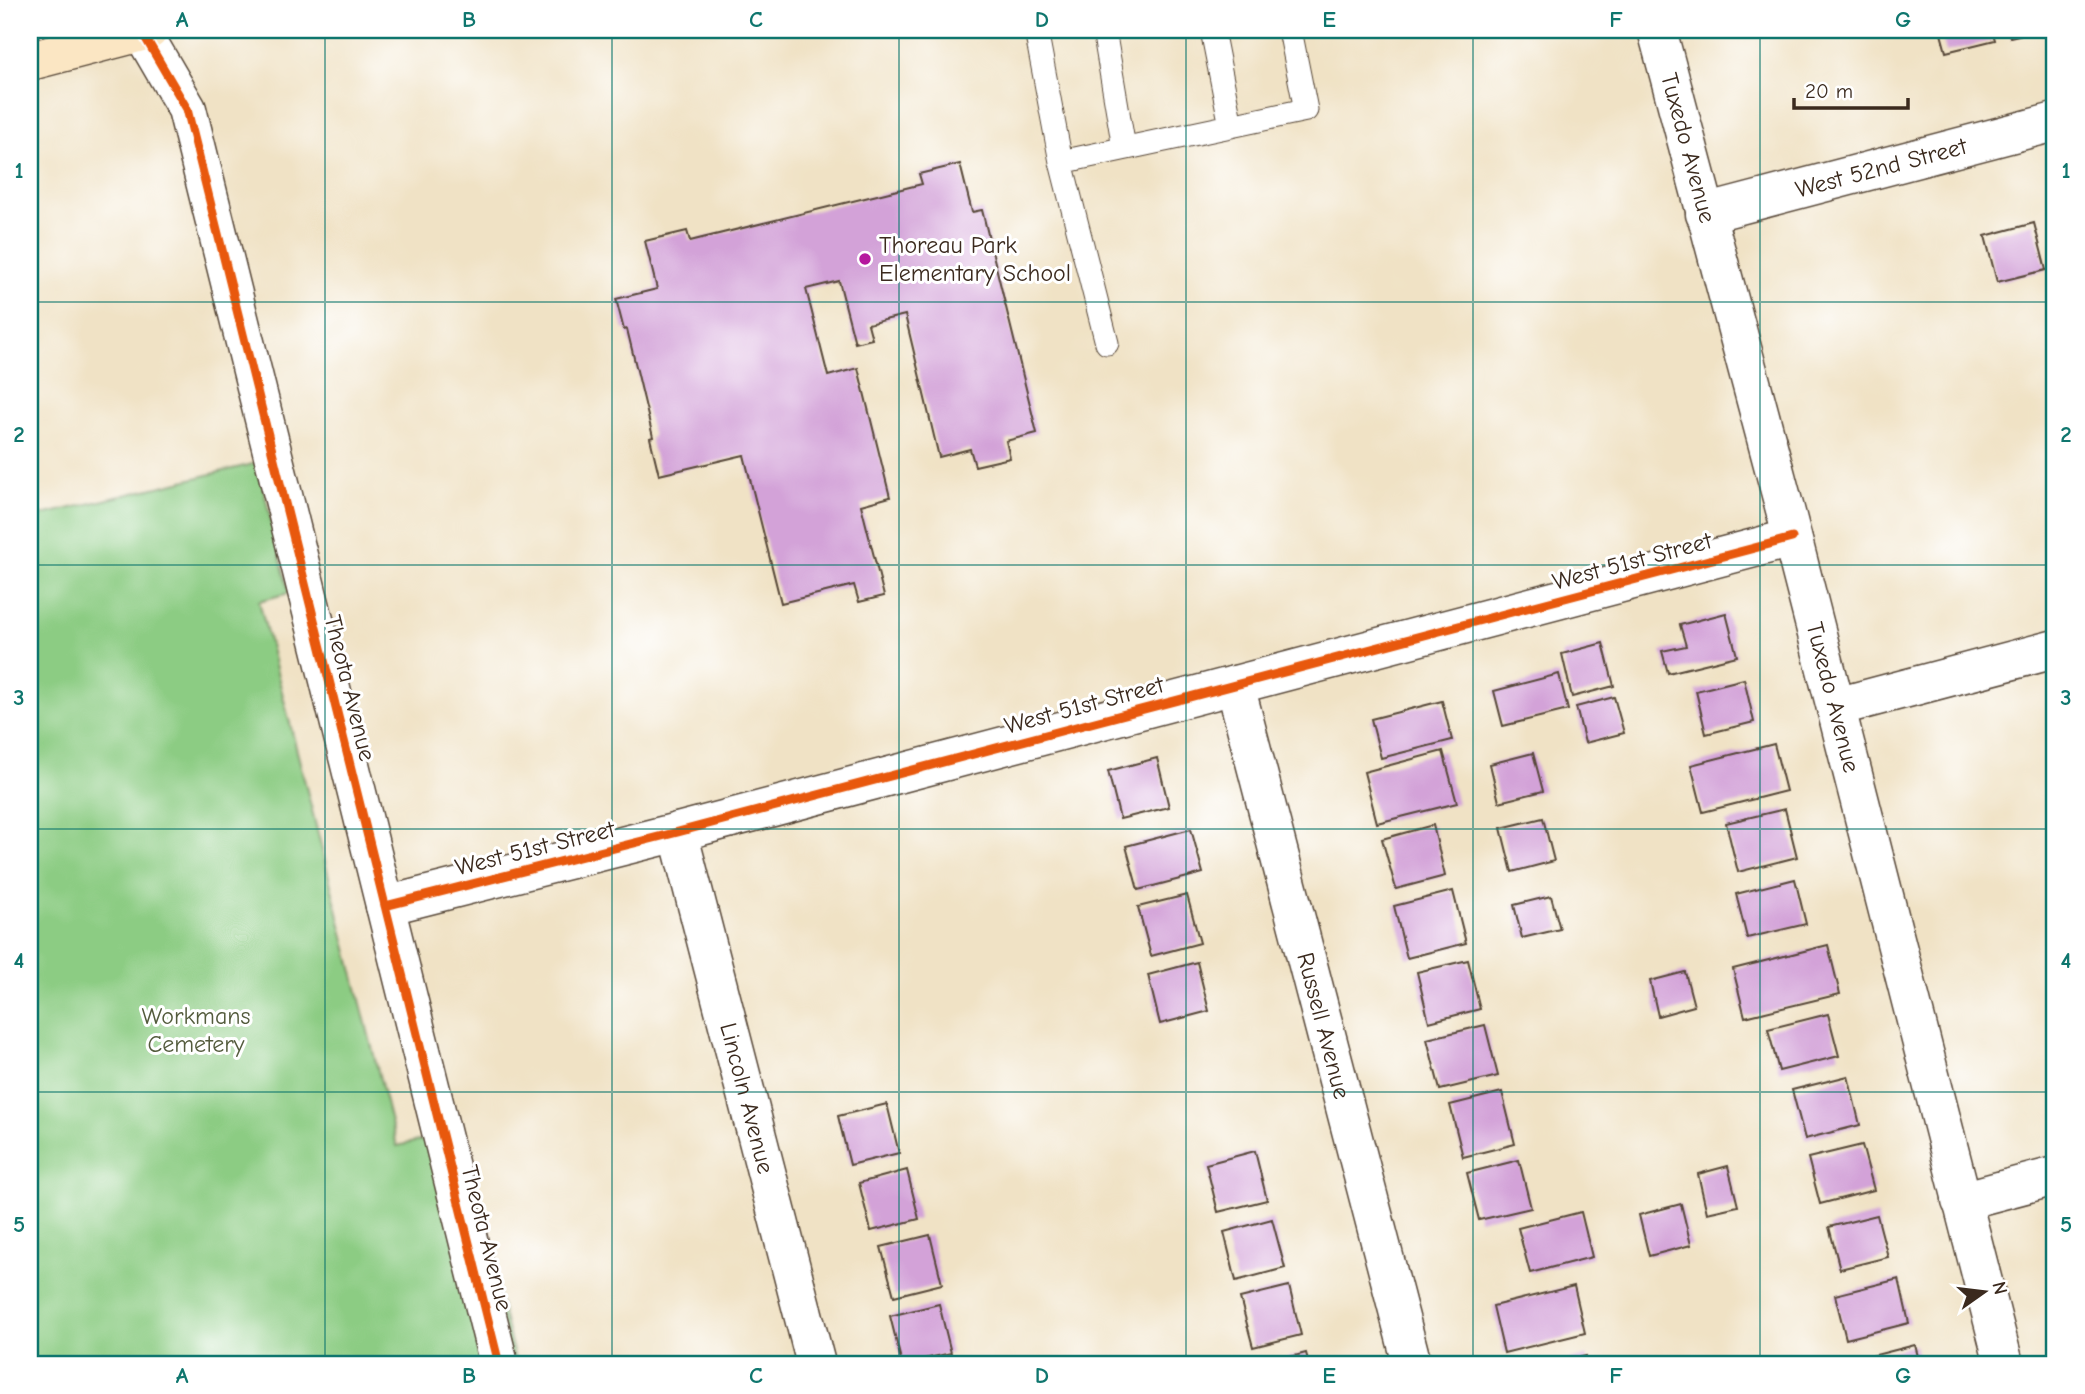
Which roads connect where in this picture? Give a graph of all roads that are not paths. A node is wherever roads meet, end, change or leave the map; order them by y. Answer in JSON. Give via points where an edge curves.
{"nodes":[{"id":1,"x":144,"y":30,"type":"edge"},
{"id":2,"x":1036,"y":30,"type":"edge"},
{"id":3,"x":1104,"y":30,"type":"edge"},
{"id":4,"x":1212,"y":30,"type":"edge"},
{"id":5,"x":1290,"y":30,"type":"edge"},
{"id":6,"x":1657,"y":30,"type":"edge"},
{"id":7,"x":30,"y":61,"type":"edge"},
{"id":8,"x":2055,"y":122,"type":"edge"},
{"id":9,"x":1231,"y":126,"type":"junction"},
{"id":10,"x":1124,"y":148,"type":"junction"},
{"id":11,"x":1061,"y":162,"type":"junction"},
{"id":12,"x":1705,"y":214,"type":"junction"},
{"id":13,"x":1107,"y":343,"type":"dead end"},
{"id":14,"x":1792,"y":538,"type":"junction"},
{"id":15,"x":2055,"y":649,"type":"edge"},
{"id":16,"x":1235,"y":685,"type":"junction"},
{"id":17,"x":1836,"y":707,"type":"junction"},
{"id":18,"x":678,"y":832,"type":"junction"},
{"id":19,"x":385,"y":906,"type":"junction"},
{"id":20,"x":2055,"y":1175,"type":"edge"},
{"id":21,"x":1961,"y":1200,"type":"junction"},
{"id":22,"x":499,"y":1364,"type":"edge"},
{"id":23,"x":816,"y":1364,"type":"edge"},
{"id":24,"x":1412,"y":1364,"type":"edge"},
{"id":25,"x":2004,"y":1364,"type":"edge"}],
"edges":[{"from":1,"to":7,"type":"street"},
{"from":1,"to":19,"type":"street","name":"Theota Avenue","via":[[187,109]]},
{"from":2,"to":11,"type":"lane"},
{"from":3,"to":10,"type":"lane"},
{"from":4,"to":9,"type":"lane"},
{"from":5,"to":9,"type":"lane","via":[[1306,110]]},
{"from":6,"to":12,"type":"street","name":"Tuxedo Avenue"},
{"from":8,"to":12,"type":"street","name":"West 52nd Street"},
{"from":9,"to":10,"type":"lane"},
{"from":10,"to":11,"type":"lane"},
{"from":11,"to":13,"type":"lane"},
{"from":12,"to":14,"type":"street","name":"Tuxedo Avenue"},
{"from":14,"to":16,"type":"street","name":"West 51st Street"},
{"from":14,"to":17,"type":"street","name":"Tuxedo Avenue"},
{"from":15,"to":17,"type":"street"},
{"from":16,"to":18,"type":"street","name":"West 51st Street"},
{"from":16,"to":24,"type":"street","name":"Russell Avenue"},
{"from":17,"to":21,"type":"street","name":"Tuxedo Avenue"},
{"from":18,"to":19,"type":"street","name":"West 51st Street"},
{"from":18,"to":23,"type":"street","name":"Lincoln Avenue"},
{"from":19,"to":22,"type":"street","name":"Theota Avenue"},
{"from":20,"to":21,"type":"street"},
{"from":21,"to":25,"type":"street","name":"Tuxedo Avenue"}]}
